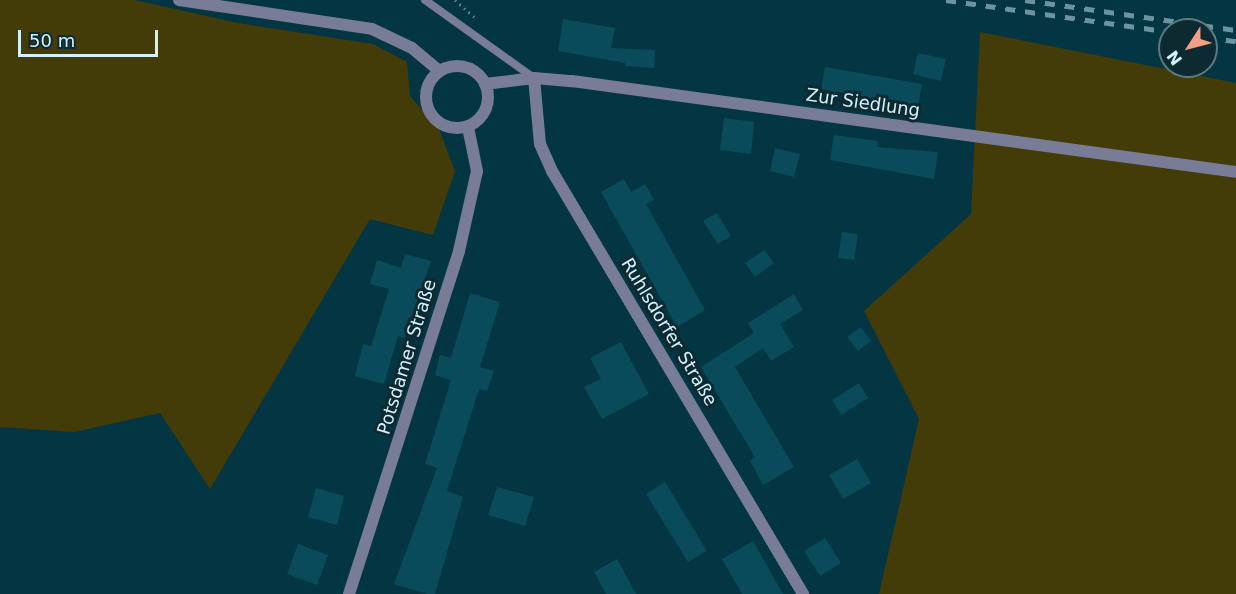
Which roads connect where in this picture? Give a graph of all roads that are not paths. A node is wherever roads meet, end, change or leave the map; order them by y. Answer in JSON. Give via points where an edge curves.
{"nodes":[{"id":1,"x":179,"y":0,"type":"edge"},
{"id":2,"x":426,"y":0,"type":"edge"},
{"id":3,"x":440,"y":70,"type":"junction"},
{"id":4,"x":534,"y":78,"type":"junction"},
{"id":5,"x":485,"y":84,"type":"junction"},
{"id":6,"x":468,"y":127,"type":"junction"},
{"id":7,"x":1236,"y":172,"type":"edge"},
{"id":8,"x":350,"y":594,"type":"edge"},
{"id":9,"x":803,"y":594,"type":"edge"}],
"edges":[{"from":1,"to":3,"type":"street","via":[[372,29],[412,48]]},
{"from":2,"to":4,"type":"lane"},
{"from":3,"to":5,"type":"street","via":[[449,66],[470,68]]},
{"from":3,"to":6,"type":"street","via":[[432,77],[425,96],[431,114],[446,127]]},
{"from":4,"to":5,"type":"street","name":"Zur Siedlung"},
{"from":4,"to":7,"type":"street","name":"Zur Siedlung"},
{"from":4,"to":9,"type":"street","name":"Ruhlsdorfer Straße","via":[[540,144],[552,171]]},
{"from":5,"to":6,"type":"street","via":[[487,105]]},
{"from":6,"to":8,"type":"street","name":"Potsdamer Straße","via":[[477,171],[459,251]]}]}
